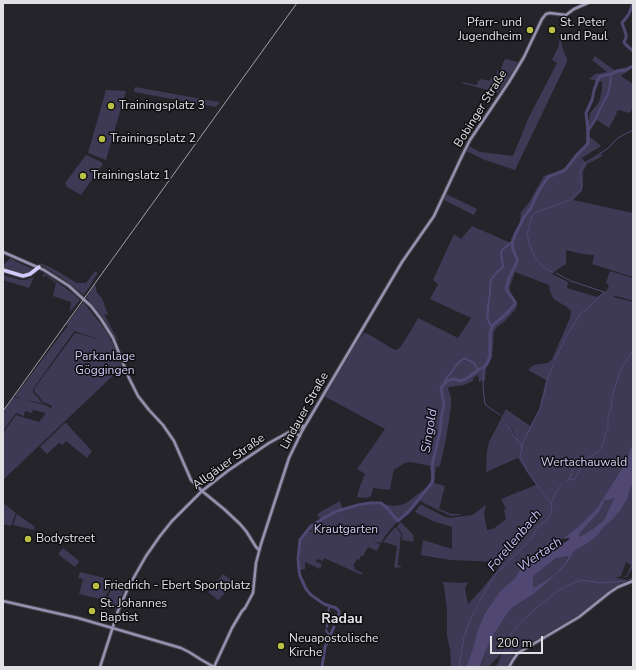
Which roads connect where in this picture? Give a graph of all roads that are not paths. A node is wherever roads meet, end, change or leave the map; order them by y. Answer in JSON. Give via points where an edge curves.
{"nodes":[{"id":1,"x":588,"y":3,"type":"edge"},
{"id":2,"x":3,"y":252,"type":"edge"},
{"id":3,"x":407,"y":253,"type":"joint"},
{"id":4,"x":37,"y":266,"type":"junction"},
{"id":5,"x":3,"y":270,"type":"edge"},
{"id":6,"x":305,"y":426,"type":"junction"},
{"id":7,"x":287,"y":433,"type":"junction"},
{"id":8,"x":300,"y":436,"type":"junction"},
{"id":9,"x":202,"y":492,"type":"junction"},
{"id":10,"x":259,"y":549,"type":"junction"},
{"id":11,"x":633,"y":581,"type":"edge"},
{"id":12,"x":3,"y":601,"type":"edge"},
{"id":13,"x":113,"y":628,"type":"junction"},
{"id":14,"x":100,"y":667,"type":"edge"},
{"id":15,"x":214,"y":667,"type":"edge"},
{"id":16,"x":509,"y":667,"type":"edge"}],
"edges":[{"from":1,"to":3,"type":"main road","name":"Bobinger Straße","via":[[566,15],[550,13],[543,17],[522,60],[464,151],[434,216]]},
{"from":2,"to":4,"type":"main road"},
{"from":3,"to":6,"type":"main road","name":"Lindauer Straße"},
{"from":4,"to":5,"type":"highway","via":[[34,272],[27,276]]},
{"from":4,"to":9,"type":"main road","via":[[75,291],[101,319],[117,346],[136,392],[170,434],[189,477]]},
{"from":6,"to":7,"type":"main road","name":"Allgäuer Straße"},
{"from":6,"to":8,"type":"main road","name":"Lindauer Straße"},
{"from":7,"to":8,"type":"main road"},
{"from":7,"to":9,"type":"main road","name":"Allgäuer Straße","via":[[247,457]]},
{"from":8,"to":10,"type":"main road","name":"Lindauer Straße","via":[[289,458]]},
{"from":9,"to":10,"type":"main road","via":[[238,522]]},
{"from":9,"to":13,"type":"main road","name":"Allgäuer Straße","via":[[172,521],[146,556],[127,590]]},
{"from":10,"to":15,"type":"main road","name":"Lindauer Straße","via":[[253,592],[228,634]]},
{"from":11,"to":16,"type":"main road","via":[[609,593],[579,617],[518,653]]},
{"from":12,"to":13,"type":"main road"},
{"from":13,"to":14,"type":"main road","name":"Allgäuer Straße"},
{"from":13,"to":15,"type":"main road","via":[[181,648]]}]}
